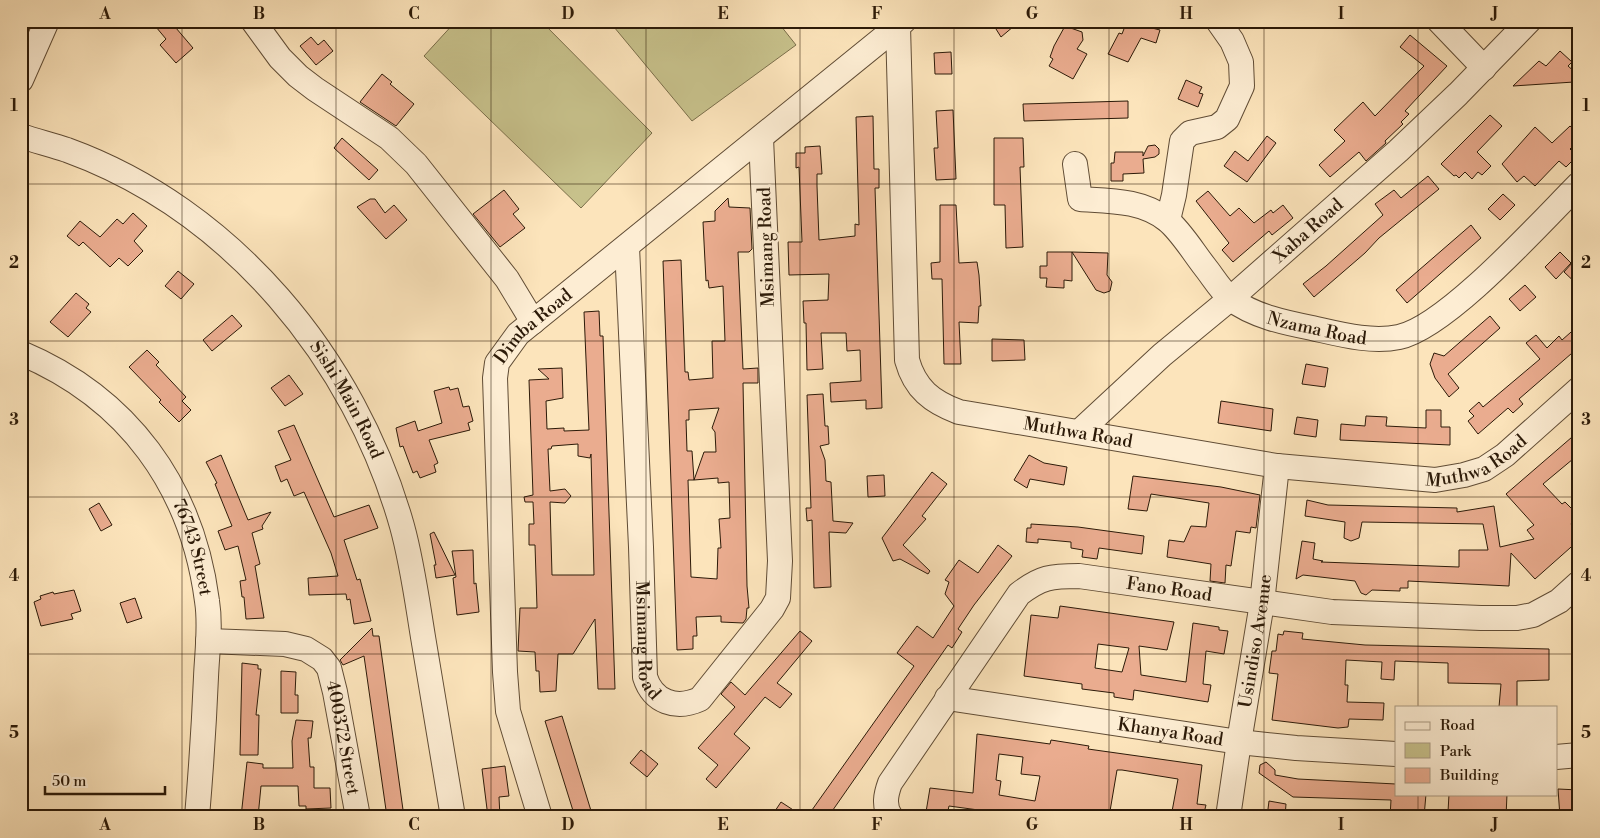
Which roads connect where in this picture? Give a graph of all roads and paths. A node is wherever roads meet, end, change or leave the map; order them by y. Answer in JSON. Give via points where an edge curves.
{"nodes":[{"id":1,"x":46,"y":21,"type":"edge"},
{"id":2,"x":252,"y":21,"type":"edge"},
{"id":3,"x":1218,"y":21,"type":"edge"},
{"id":4,"x":1439,"y":21,"type":"edge"},
{"id":5,"x":1529,"y":21,"type":"edge"},
{"id":6,"x":901,"y":24,"type":"edge"},
{"id":7,"x":1484,"y":68,"type":"junction"},
{"id":8,"x":21,"y":80,"type":"edge"},
{"id":9,"x":21,"y":136,"type":"edge"},
{"id":10,"x":761,"y":138,"type":"junction"},
{"id":11,"x":1075,"y":164,"type":"dead end"},
{"id":12,"x":1579,"y":184,"type":"edge"},
{"id":13,"x":1168,"y":220,"type":"junction"},
{"id":14,"x":627,"y":247,"type":"junction"},
{"id":15,"x":1230,"y":299,"type":"junction"},
{"id":16,"x":533,"y":322,"type":"junction"},
{"id":17,"x":21,"y":353,"type":"edge"},
{"id":18,"x":1579,"y":389,"type":"edge"},
{"id":19,"x":1079,"y":432,"type":"junction"},
{"id":20,"x":1277,"y":466,"type":"junction"},
{"id":21,"x":1579,"y":584,"type":"edge"},
{"id":22,"x":1262,"y":604,"type":"junction"},
{"id":23,"x":208,"y":641,"type":"junction"},
{"id":24,"x":947,"y":698,"type":"junction"},
{"id":25,"x":1238,"y":742,"type":"junction"},
{"id":26,"x":1395,"y":754,"type":"edge"},
{"id":27,"x":1579,"y":755,"type":"edge"},
{"id":28,"x":1558,"y":757,"type":"edge"},
{"id":29,"x":197,"y":817,"type":"edge"},
{"id":30,"x":358,"y":817,"type":"edge"},
{"id":31,"x":453,"y":817,"type":"edge"},
{"id":32,"x":540,"y":817,"type":"edge"},
{"id":33,"x":891,"y":817,"type":"edge"},
{"id":34,"x":1228,"y":817,"type":"edge"}],
"edges":[{"from":1,"to":8,"type":"street"},
{"from":2,"to":16,"type":"street","via":[[298,76],[389,138],[412,159],[507,279]]},
{"from":3,"to":13,"type":"street","via":[[1241,62],[1242,86],[1227,119],[1217,127],[1190,133],[1182,141]]},
{"from":4,"to":7,"type":"street"},
{"from":5,"to":7,"type":"street","name":"Xaba Road"},
{"from":6,"to":10,"type":"street","name":"Dimba Road"},
{"from":6,"to":19,"type":"street","name":"Muthwa Road","via":[[906,344],[911,375],[923,392],[940,405],[959,412]]},
{"from":7,"to":15,"type":"street","name":"Xaba Road","via":[[1398,152]]},
{"from":9,"to":31,"type":"street","name":"Sishi Main Road","via":[[68,151],[129,179],[173,204],[222,240],[299,322],[336,374],[362,421],[385,474],[402,527]]},
{"from":10,"to":14,"type":"street","name":"Dimba Road"},
{"from":10,"to":14,"type":"street","name":"Msimang Road","via":[[780,561],[778,598],[700,699],[688,704],[676,704],[655,696],[645,677]]},
{"from":11,"to":13,"type":"street","name":"Nzama Road","via":[[1080,199],[1137,205]]},
{"from":12,"to":15,"type":"street","name":"Nzama Road","via":[[1462,297],[1432,322],[1414,332],[1397,337],[1351,336],[1288,323],[1254,312]]},
{"from":13,"to":15,"type":"street","name":"Nzama Road"},
{"from":14,"to":16,"type":"street","name":"Dimba Road"},
{"from":15,"to":19,"type":"street","name":"Xaba Road","via":[[1162,355]]},
{"from":16,"to":32,"type":"street","name":"Dimba Road","via":[[504,351],[497,363],[495,378],[508,711]]},
{"from":17,"to":23,"type":"street","name":"76743 Street","via":[[53,367],[102,400],[151,453],[184,508],[200,560],[208,603]]},
{"from":18,"to":20,"type":"street","name":"Muthwa Road","via":[[1505,455],[1484,469],[1464,475],[1435,480]]},
{"from":19,"to":20,"type":"street","name":"Muthwa Road"},
{"from":20,"to":22,"type":"street","name":"Usindiso Avenue"},
{"from":21,"to":22,"type":"street","name":"Fano Road","via":[[1546,609],[1518,618],[1352,614]]},
{"from":22,"to":24,"type":"street","name":"Fano Road","via":[[1079,576],[1052,576],[1035,581],[1018,594]]},
{"from":22,"to":25,"type":"street","name":"Usindiso Avenue"},
{"from":23,"to":29,"type":"street","name":"76743 Street"},
{"from":23,"to":30,"type":"street","name":"400372 Street","via":[[285,644],[306,649],[330,668]]},
{"from":24,"to":25,"type":"street","name":"Khanya Road"},
{"from":24,"to":33,"type":"street","name":"Fano Road","via":[[890,783],[886,798]]},
{"from":25,"to":26,"type":"street","name":"Khanya Road"},
{"from":25,"to":34,"type":"street","name":"Usindiso Avenue"},
{"from":27,"to":28,"type":"street"}]}
